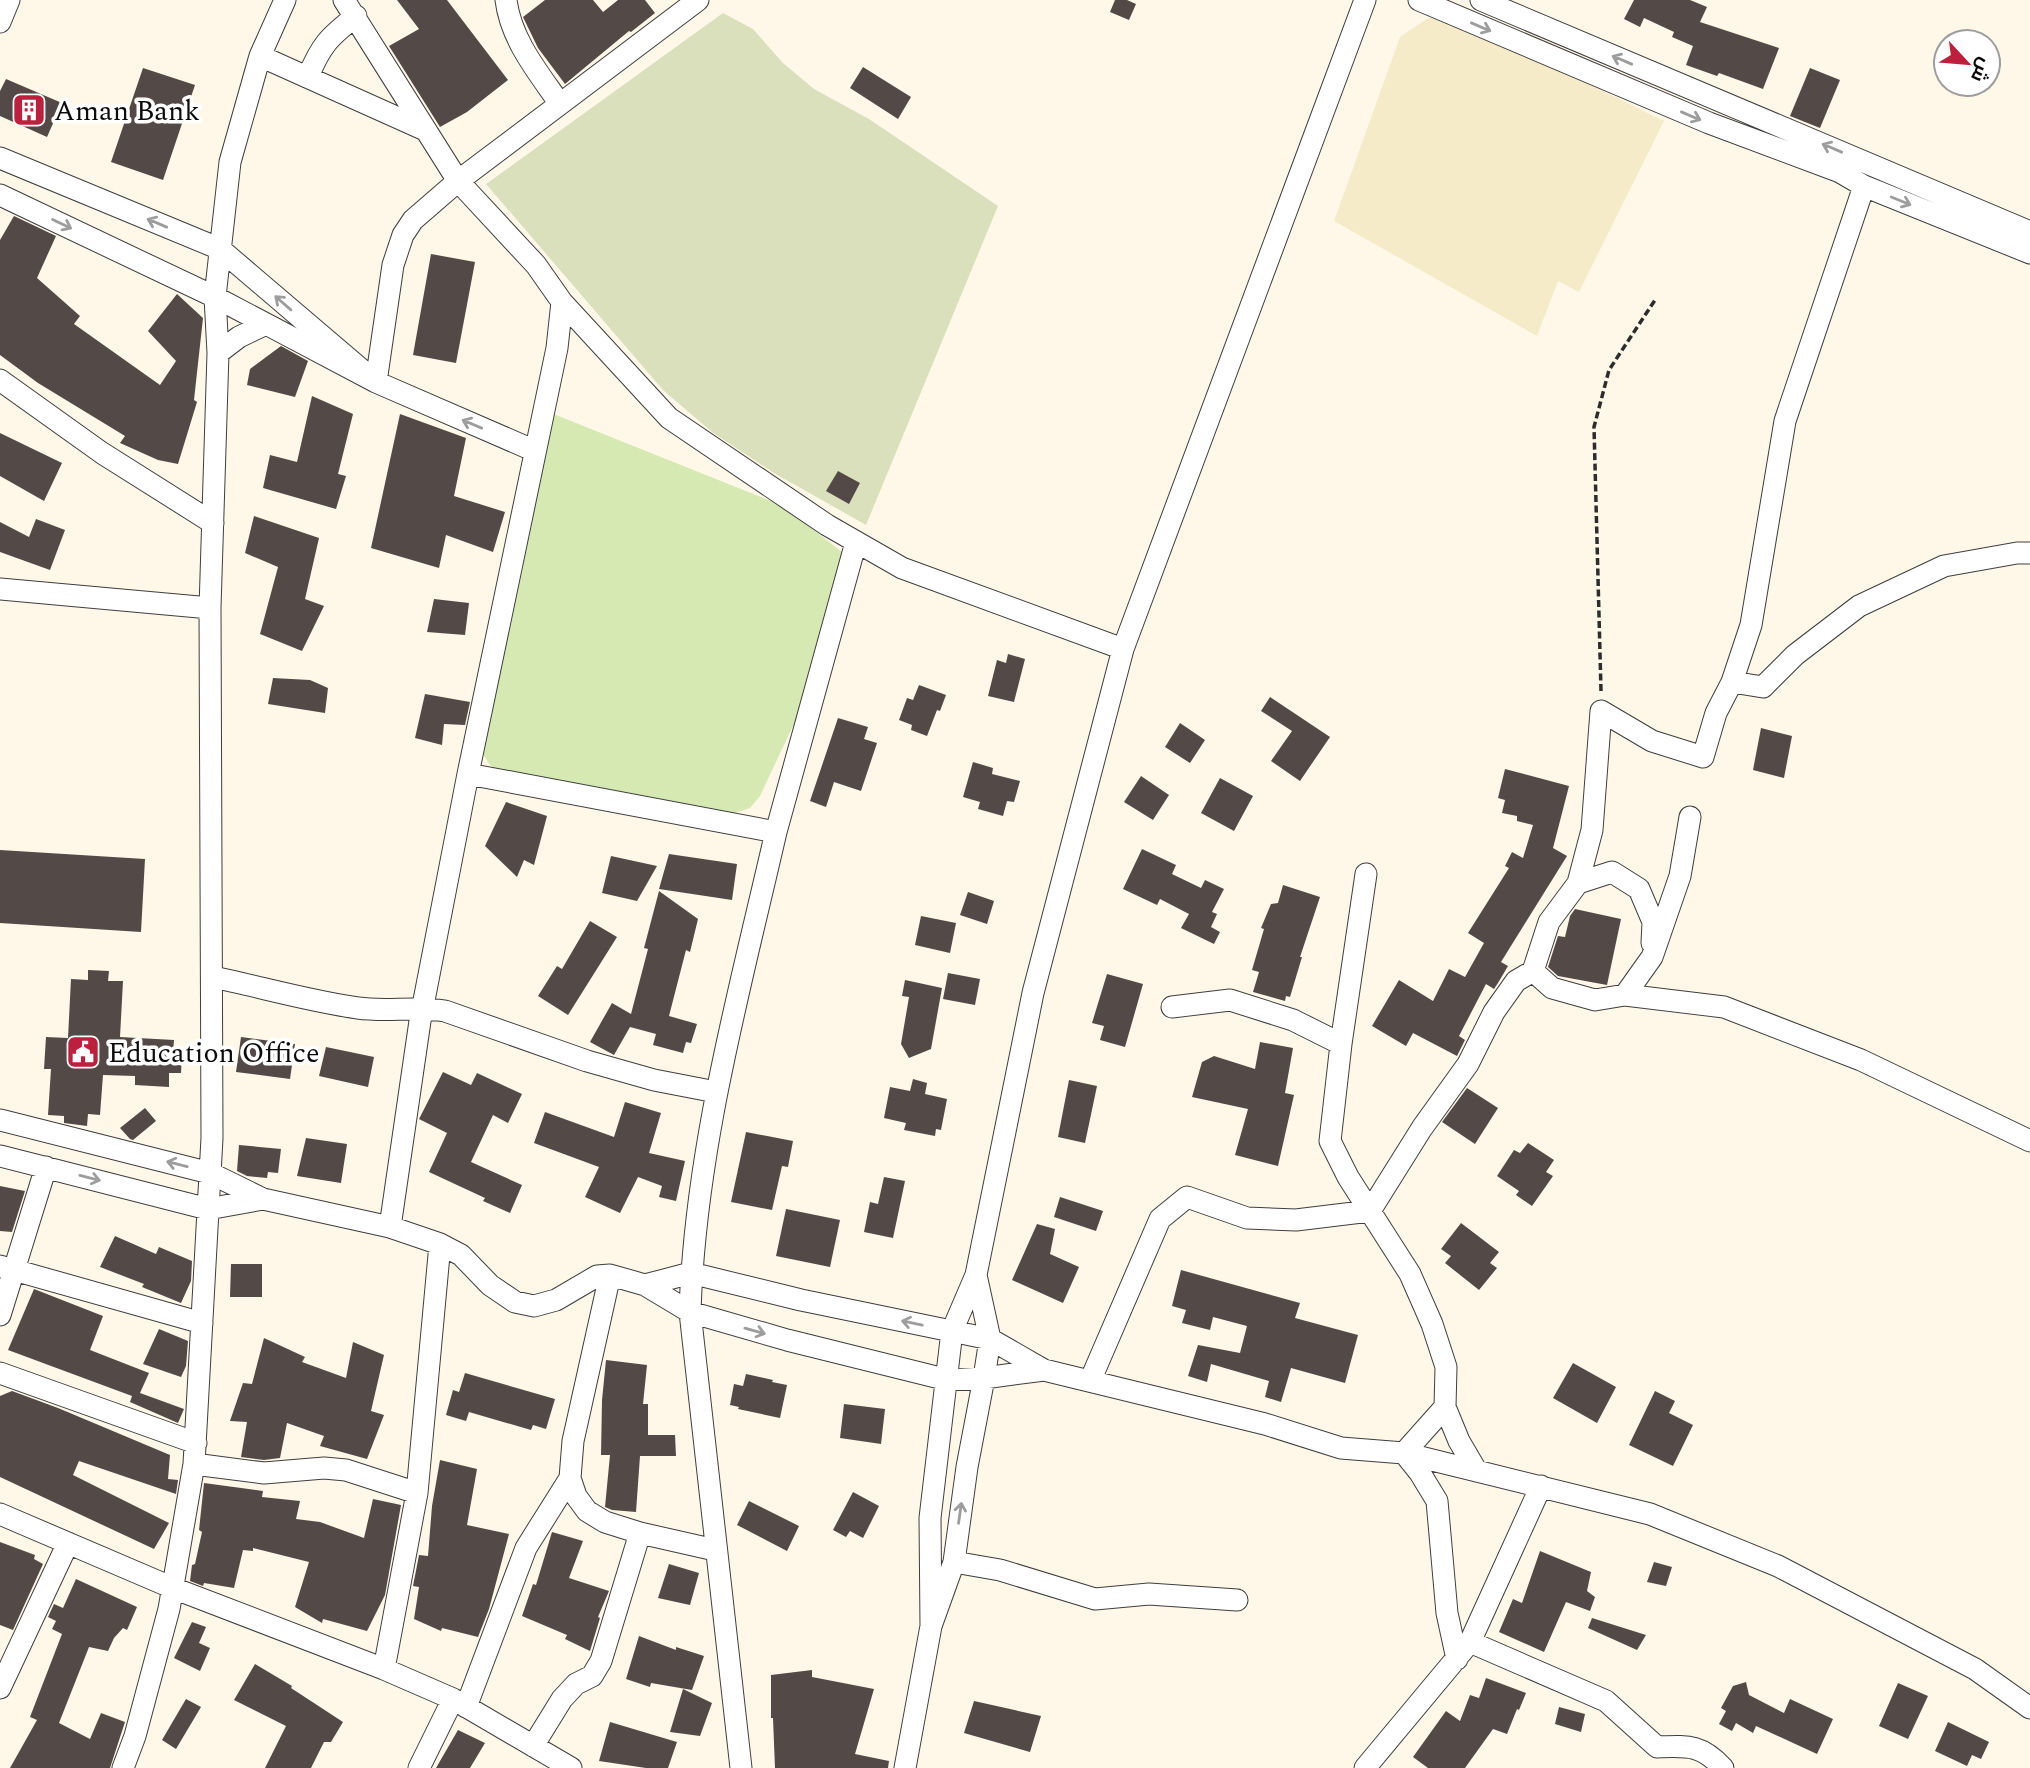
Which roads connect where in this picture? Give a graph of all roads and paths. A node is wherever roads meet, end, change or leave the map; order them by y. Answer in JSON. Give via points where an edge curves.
{"nodes":[{"id":1,"x":9,"y":0,"type":"edge"},
{"id":2,"x":285,"y":0,"type":"edge"},
{"id":3,"x":506,"y":0,"type":"edge"},
{"id":4,"x":698,"y":0,"type":"edge"},
{"id":5,"x":1364,"y":0,"type":"edge"},
{"id":6,"x":1419,"y":0,"type":"edge"},
{"id":7,"x":1481,"y":0,"type":"edge"},
{"id":8,"x":350,"y":8,"type":"edge"},
{"id":9,"x":0,"y":22,"type":"edge"},
{"id":10,"x":260,"y":56,"type":"junction"},
{"id":11,"x":308,"y":77,"type":"junction"},
{"id":12,"x":560,"y":104,"type":"junction"},
{"id":13,"x":425,"y":130,"type":"junction"},
{"id":14,"x":0,"y":158,"type":"edge"},
{"id":15,"x":458,"y":181,"type":"junction"},
{"id":16,"x":1864,"y":186,"type":"junction"},
{"id":17,"x":0,"y":195,"type":"edge"},
{"id":18,"x":2030,"y":232,"type":"edge"},
{"id":19,"x":220,"y":249,"type":"junction"},
{"id":20,"x":2030,"y":253,"type":"edge"},
{"id":21,"x":215,"y":297,"type":"junction"},
{"id":22,"x":1655,"y":300,"type":"dead end"},
{"id":23,"x":562,"y":302,"type":"junction"},
{"id":24,"x":266,"y":324,"type":"junction"},
{"id":25,"x":218,"y":353,"type":"junction"},
{"id":26,"x":0,"y":380,"type":"edge"},
{"id":27,"x":376,"y":382,"type":"junction"},
{"id":28,"x":535,"y":450,"type":"junction"},
{"id":29,"x":213,"y":523,"type":"junction"},
{"id":30,"x":856,"y":542,"type":"junction"},
{"id":31,"x":2030,"y":553,"type":"edge"},
{"id":32,"x":0,"y":589,"type":"edge"},
{"id":33,"x":210,"y":608,"type":"junction"},
{"id":34,"x":1123,"y":649,"type":"junction"},
{"id":35,"x":1732,"y":682,"type":"junction"},
{"id":36,"x":1601,"y":711,"type":"junction"},
{"id":37,"x":468,"y":774,"type":"junction"},
{"id":38,"x":1690,"y":817,"type":"dead end"},
{"id":39,"x":776,"y":832,"type":"junction"},
{"id":40,"x":1366,"y":874,"type":"dead end"},
{"id":41,"x":1578,"y":883,"type":"junction"},
{"id":42,"x":1651,"y":957,"type":"junction"},
{"id":43,"x":1533,"y":971,"type":"junction"},
{"id":44,"x":213,"y":977,"type":"junction"},
{"id":45,"x":1625,"y":995,"type":"junction"},
{"id":46,"x":424,"y":1007,"type":"junction"},
{"id":47,"x":1172,"y":1007,"type":"dead end"},
{"id":48,"x":1341,"y":1044,"type":"junction"},
{"id":49,"x":716,"y":1093,"type":"junction"},
{"id":50,"x":0,"y":1120,"type":"edge"},
{"id":51,"x":2030,"y":1141,"type":"edge"},
{"id":52,"x":0,"y":1156,"type":"edge"},
{"id":53,"x":46,"y":1167,"type":"junction"},
{"id":54,"x":210,"y":1173,"type":"junction"},
{"id":55,"x":263,"y":1199,"type":"junction"},
{"id":56,"x":208,"y":1209,"type":"junction"},
{"id":57,"x":1370,"y":1211,"type":"junction"},
{"id":58,"x":390,"y":1227,"type":"junction"},
{"id":59,"x":440,"y":1244,"type":"junction"},
{"id":60,"x":7,"y":1267,"type":"edge"},
{"id":61,"x":691,"y":1273,"type":"junction"},
{"id":62,"x":610,"y":1275,"type":"junction"},
{"id":63,"x":976,"y":1275,"type":"junction"},
{"id":64,"x":645,"y":1285,"type":"junction"},
{"id":65,"x":690,"y":1312,"type":"junction"},
{"id":66,"x":0,"y":1315,"type":"edge"},
{"id":67,"x":202,"y":1323,"type":"junction"},
{"id":68,"x":952,"y":1331,"type":"junction"},
{"id":69,"x":990,"y":1339,"type":"junction"},
{"id":70,"x":1044,"y":1370,"type":"junction"},
{"id":71,"x":0,"y":1373,"type":"edge"},
{"id":72,"x":984,"y":1378,"type":"junction"},
{"id":73,"x":948,"y":1380,"type":"junction"},
{"id":74,"x":1090,"y":1381,"type":"junction"},
{"id":75,"x":1445,"y":1407,"type":"junction"},
{"id":76,"x":1404,"y":1453,"type":"junction"},
{"id":77,"x":195,"y":1454,"type":"junction"},
{"id":78,"x":1476,"y":1470,"type":"junction"},
{"id":79,"x":570,"y":1478,"type":"junction"},
{"id":80,"x":1541,"y":1486,"type":"junction"},
{"id":81,"x":417,"y":1493,"type":"junction"},
{"id":82,"x":0,"y":1514,"type":"edge"},
{"id":83,"x":640,"y":1533,"type":"junction"},
{"id":84,"x":68,"y":1543,"type":"junction"},
{"id":85,"x":715,"y":1550,"type":"junction"},
{"id":86,"x":954,"y":1562,"type":"junction"},
{"id":87,"x":173,"y":1588,"type":"junction"},
{"id":88,"x":1237,"y":1601,"type":"dead end"},
{"id":89,"x":931,"y":1626,"type":"junction"},
{"id":90,"x":1463,"y":1651,"type":"junction"},
{"id":91,"x":384,"y":1670,"type":"junction"},
{"id":92,"x":0,"y":1686,"type":"edge"},
{"id":93,"x":459,"y":1703,"type":"junction"},
{"id":94,"x":2030,"y":1708,"type":"edge"},
{"id":95,"x":533,"y":1746,"type":"junction"},
{"id":96,"x":123,"y":1768,"type":"edge"},
{"id":97,"x":419,"y":1768,"type":"edge"},
{"id":98,"x":571,"y":1768,"type":"edge"},
{"id":99,"x":741,"y":1768,"type":"edge"},
{"id":100,"x":905,"y":1768,"type":"edge"},
{"id":101,"x":1365,"y":1768,"type":"edge"},
{"id":102,"x":1723,"y":1768,"type":"edge"}],
"edges":[{"from":1,"to":9,"type":"street"},
{"from":2,"to":10,"type":"street"},
{"from":3,"to":12,"type":"street","via":[[517,41]]},
{"from":4,"to":12,"type":"street"},
{"from":5,"to":34,"type":"street"},
{"from":6,"to":16,"type":"street","one_way":true,"via":[[1709,124],[1840,172]]},
{"from":18,"to":7,"type":"street","one_way":true},
{"from":8,"to":11,"type":"street","via":[[319,51]]},
{"from":8,"to":13,"type":"street"},
{"from":10,"to":11,"type":"street"},
{"from":10,"to":19,"type":"street","via":[[230,162]]},
{"from":11,"to":13,"type":"street"},
{"from":12,"to":15,"type":"street"},
{"from":13,"to":15,"type":"street"},
{"from":19,"to":14,"type":"street","one_way":true},
{"from":15,"to":23,"type":"street","via":[[536,265]]},
{"from":15,"to":27,"type":"street","via":[[413,220],[397,250]]},
{"from":16,"to":20,"type":"street","one_way":true},
{"from":16,"to":35,"type":"street","via":[[1785,421],[1751,625]]},
{"from":17,"to":21,"type":"street","one_way":true},
{"from":19,"to":21,"type":"street"},
{"from":27,"to":19,"type":"street","one_way":true},
{"from":21,"to":24,"type":"street"},
{"from":21,"to":25,"type":"street"},
{"from":22,"to":36,"type":"path","via":[[1609,370],[1594,427]]},
{"from":23,"to":28,"type":"street"},
{"from":23,"to":30,"type":"street","via":[[669,418]]},
{"from":24,"to":25,"type":"street"},
{"from":24,"to":27,"type":"street"},
{"from":25,"to":29,"type":"street"},
{"from":26,"to":29,"type":"street","via":[[102,453]]},
{"from":28,"to":27,"type":"street","one_way":true},
{"from":28,"to":37,"type":"street"},
{"from":29,"to":33,"type":"street"},
{"from":30,"to":34,"type":"street","via":[[902,568]]},
{"from":30,"to":39,"type":"street"},
{"from":31,"to":35,"type":"street","via":[[1944,566],[1859,606],[1795,655],[1763,687]]},
{"from":32,"to":33,"type":"street"},
{"from":33,"to":44,"type":"street"},
{"from":34,"to":63,"type":"street","via":[[1033,993]]},
{"from":35,"to":36,"type":"street","via":[[1716,713],[1703,757],[1652,741]]},
{"from":36,"to":41,"type":"street","via":[[1592,830]]},
{"from":37,"to":39,"type":"street"},
{"from":37,"to":46,"type":"street"},
{"from":38,"to":42,"type":"street","via":[[1680,876]]},
{"from":39,"to":49,"type":"street"},
{"from":40,"to":48,"type":"street"},
{"from":41,"to":42,"type":"street","via":[[1612,872],[1639,889],[1653,922]]},
{"from":41,"to":43,"type":"street","via":[[1549,922]]},
{"from":42,"to":45,"type":"street"},
{"from":43,"to":45,"type":"street","via":[[1552,988],[1595,1000]]},
{"from":43,"to":57,"type":"street","via":[[1516,981],[1494,1012],[1468,1064]]},
{"from":44,"to":46,"type":"street","via":[[358,1008]]},
{"from":44,"to":54,"type":"street"},
{"from":45,"to":51,"type":"street","via":[[1724,1007],[1861,1060]]},
{"from":46,"to":49,"type":"street","via":[[587,1061]]},
{"from":46,"to":58,"type":"street"},
{"from":47,"to":48,"type":"street","via":[[1230,1000],[1293,1020]]},
{"from":48,"to":57,"type":"street","via":[[1330,1141]]},
{"from":49,"to":61,"type":"street"},
{"from":54,"to":50,"type":"street","one_way":true},
{"from":52,"to":53,"type":"street"},
{"from":53,"to":56,"type":"street","one_way":true},
{"from":53,"to":60,"type":"street"},
{"from":54,"to":55,"type":"street"},
{"from":54,"to":56,"type":"street"},
{"from":55,"to":56,"type":"street"},
{"from":55,"to":58,"type":"street"},
{"from":56,"to":67,"type":"street"},
{"from":57,"to":74,"type":"street","via":[[1296,1220],[1247,1218],[1187,1197],[1160,1219]]},
{"from":57,"to":75,"type":"street","via":[[1410,1274],[1432,1324],[1446,1367]]},
{"from":58,"to":59,"type":"street"},
{"from":59,"to":62,"type":"street","via":[[461,1255],[490,1285],[515,1302],[534,1306],[556,1300],[597,1276]]},
{"from":59,"to":81,"type":"street"},
{"from":60,"to":66,"type":"street"},
{"from":60,"to":67,"type":"street"},
{"from":61,"to":64,"type":"street"},
{"from":61,"to":65,"type":"street"},
{"from":68,"to":61,"type":"street","one_way":true},
{"from":62,"to":64,"type":"street"},
{"from":62,"to":79,"type":"street","via":[[573,1441]]},
{"from":63,"to":68,"type":"street"},
{"from":63,"to":69,"type":"street"},
{"from":64,"to":65,"type":"street"},
{"from":65,"to":73,"type":"street","one_way":true},
{"from":65,"to":85,"type":"street"},
{"from":67,"to":77,"type":"street"},
{"from":68,"to":69,"type":"street"},
{"from":68,"to":73,"type":"street"},
{"from":69,"to":70,"type":"street"},
{"from":69,"to":72,"type":"street"},
{"from":70,"to":72,"type":"street"},
{"from":70,"to":74,"type":"street"},
{"from":71,"to":77,"type":"street"},
{"from":72,"to":73,"type":"street"},
{"from":86,"to":72,"type":"street","one_way":true},
{"from":73,"to":89,"type":"street","via":[[930,1518]]},
{"from":74,"to":76,"type":"street","via":[[1265,1424],[1341,1448]]},
{"from":75,"to":76,"type":"street"},
{"from":75,"to":78,"type":"street"},
{"from":76,"to":78,"type":"street"},
{"from":76,"to":90,"type":"street","via":[[1437,1500],[1447,1613]]},
{"from":77,"to":81,"type":"street","via":[[264,1473],[346,1470]]},
{"from":77,"to":87,"type":"street"},
{"from":78,"to":80,"type":"street"},
{"from":79,"to":83,"type":"street","via":[[587,1511]]},
{"from":79,"to":93,"type":"street","via":[[526,1548]]},
{"from":80,"to":90,"type":"street"},
{"from":80,"to":94,"type":"street","via":[[1650,1514],[1778,1566],[1975,1669]]},
{"from":81,"to":91,"type":"street"},
{"from":82,"to":84,"type":"street"},
{"from":83,"to":85,"type":"street"},
{"from":83,"to":95,"type":"street","via":[[601,1661],[592,1676],[562,1699]]},
{"from":84,"to":87,"type":"street"},
{"from":84,"to":92,"type":"street"},
{"from":85,"to":99,"type":"street"},
{"from":86,"to":88,"type":"street","via":[[1000,1570],[1095,1599],[1149,1594]]},
{"from":86,"to":89,"type":"street"},
{"from":87,"to":91,"type":"street"},
{"from":87,"to":96,"type":"street"},
{"from":89,"to":100,"type":"street"},
{"from":90,"to":101,"type":"street"},
{"from":90,"to":102,"type":"street","via":[[1606,1701],[1657,1746],[1689,1746],[1711,1755]]},
{"from":91,"to":93,"type":"street"},
{"from":93,"to":95,"type":"street"},
{"from":93,"to":97,"type":"street"},
{"from":95,"to":98,"type":"street"}]}
